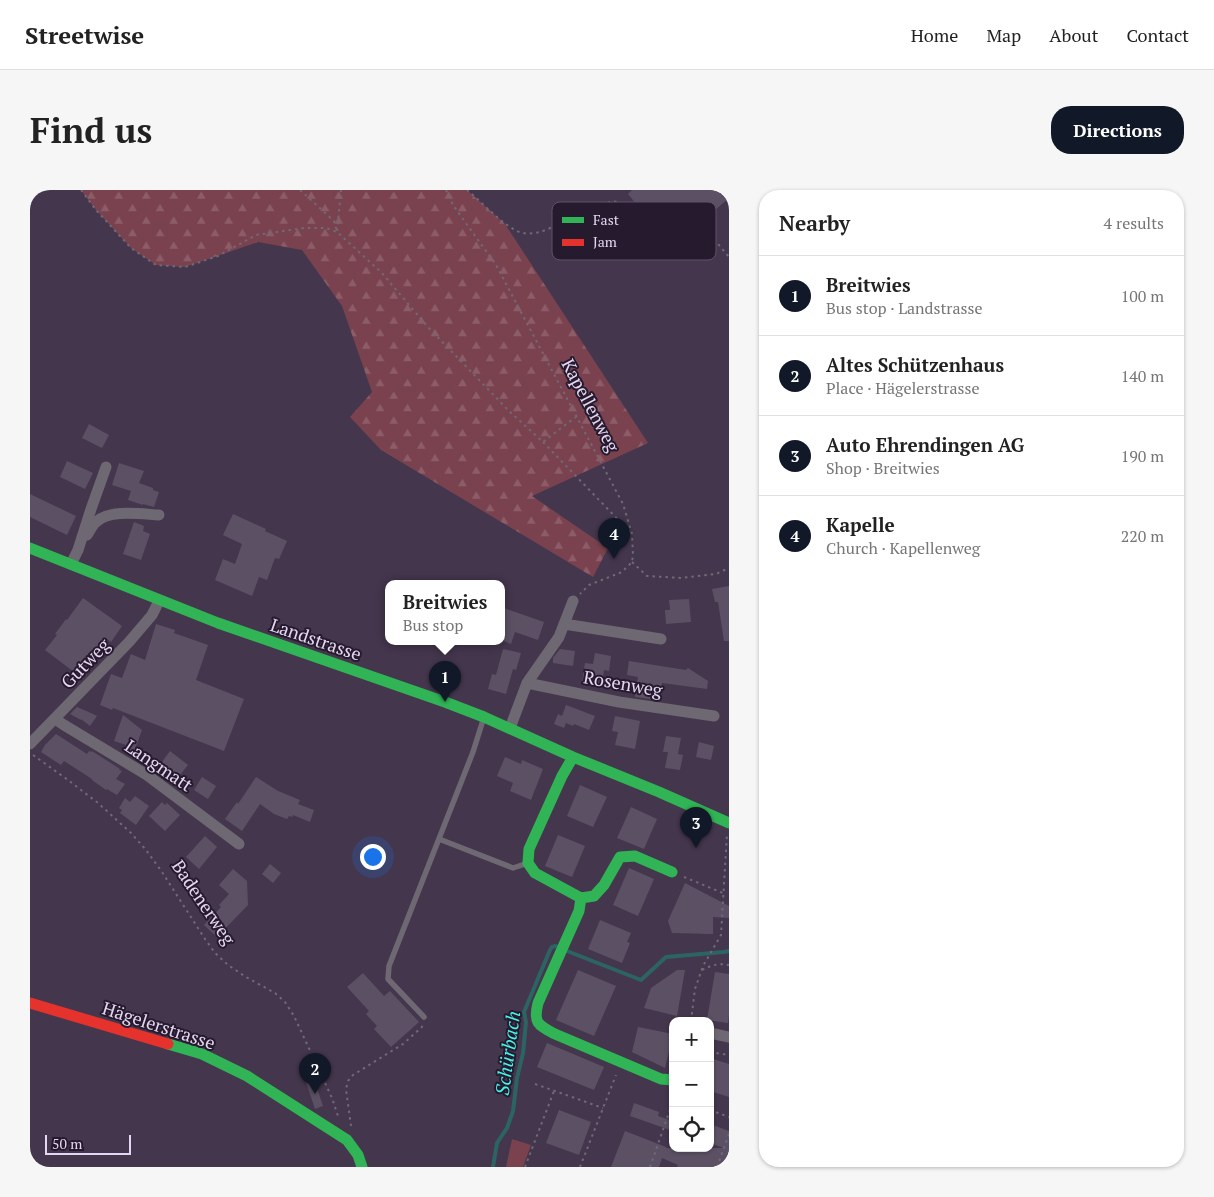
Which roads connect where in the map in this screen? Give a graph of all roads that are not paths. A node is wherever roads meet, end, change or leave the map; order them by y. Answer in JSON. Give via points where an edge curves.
{"nodes":[{"id":1,"x":106,"y":467,"type":"dead end"},
{"id":2,"x":159,"y":515,"type":"dead end"},
{"id":3,"x":30,"y":548,"type":"edge"},
{"id":4,"x":78,"y":550,"type":"junction"},
{"id":5,"x":71,"y":564,"type":"junction"},
{"id":6,"x":159,"y":601,"type":"junction"},
{"id":7,"x":573,"y":601,"type":"road end"},
{"id":8,"x":564,"y":624,"type":"junction"},
{"id":9,"x":662,"y":639,"type":"dead end"},
{"id":10,"x":527,"y":683,"type":"junction"},
{"id":11,"x":714,"y":716,"type":"dead end"},
{"id":12,"x":484,"y":717,"type":"junction"},
{"id":13,"x":55,"y":719,"type":"junction"},
{"id":14,"x":510,"y":728,"type":"junction"},
{"id":15,"x":30,"y":744,"type":"edge"},
{"id":16,"x":573,"y":757,"type":"junction"},
{"id":17,"x":728,"y":822,"type":"edge"},
{"id":18,"x":439,"y":839,"type":"junction"},
{"id":19,"x":239,"y":844,"type":"dead end"},
{"id":20,"x":528,"y":863,"type":"junction"},
{"id":21,"x":672,"y":872,"type":"road end"},
{"id":22,"x":581,"y":898,"type":"junction"},
{"id":23,"x":30,"y":1004,"type":"edge"},
{"id":24,"x":424,"y":1017,"type":"road end"},
{"id":25,"x":714,"y":1034,"type":"edge"},
{"id":26,"x":729,"y":1037,"type":"edge"},
{"id":27,"x":669,"y":1080,"type":"edge"},
{"id":28,"x":362,"y":1167,"type":"edge"}],
"edges":[{"from":1,"to":4,"type":"street"},
{"from":2,"to":4,"type":"street","via":[[120,513],[105,516],[96,522]]},
{"from":3,"to":5,"type":"street","name":"Landstrasse"},
{"from":4,"to":5,"type":"street"},
{"from":5,"to":6,"type":"street","name":"Landstrasse"},
{"from":6,"to":12,"type":"street","name":"Landstrasse"},
{"from":6,"to":13,"type":"street","name":"Gutweg","via":[[152,615],[129,642]]},
{"from":7,"to":8,"type":"street"},
{"from":8,"to":9,"type":"street"},
{"from":8,"to":10,"type":"street","via":[[559,637]]},
{"from":10,"to":11,"type":"street","name":"Rosenweg","via":[[619,702]]},
{"from":10,"to":14,"type":"street"},
{"from":12,"to":14,"type":"street","name":"Landstrasse"},
{"from":12,"to":18,"type":"lane"},
{"from":13,"to":15,"type":"street","name":"Gutweg"},
{"from":13,"to":19,"type":"street","name":"Langmatt","via":[[147,775]]},
{"from":14,"to":16,"type":"street","name":"Landstrasse"},
{"from":16,"to":17,"type":"street","name":"Landstrasse"},
{"from":16,"to":20,"type":"street","via":[[529,849]]},
{"from":18,"to":20,"type":"lane","via":[[513,868]]},
{"from":18,"to":24,"type":"lane","via":[[389,966],[388,979]]},
{"from":20,"to":22,"type":"street","via":[[535,873]]},
{"from":21,"to":22,"type":"street","via":[[635,856],[620,857],[594,896]]},
{"from":22,"to":27,"type":"street","via":[[579,911],[538,1003],[537,1022],[555,1034]]},
{"from":23,"to":28,"type":"street","name":"Hägelerstrasse","via":[[202,1054],[247,1076],[347,1140]]},
{"from":25,"to":26,"type":"street"}]}
